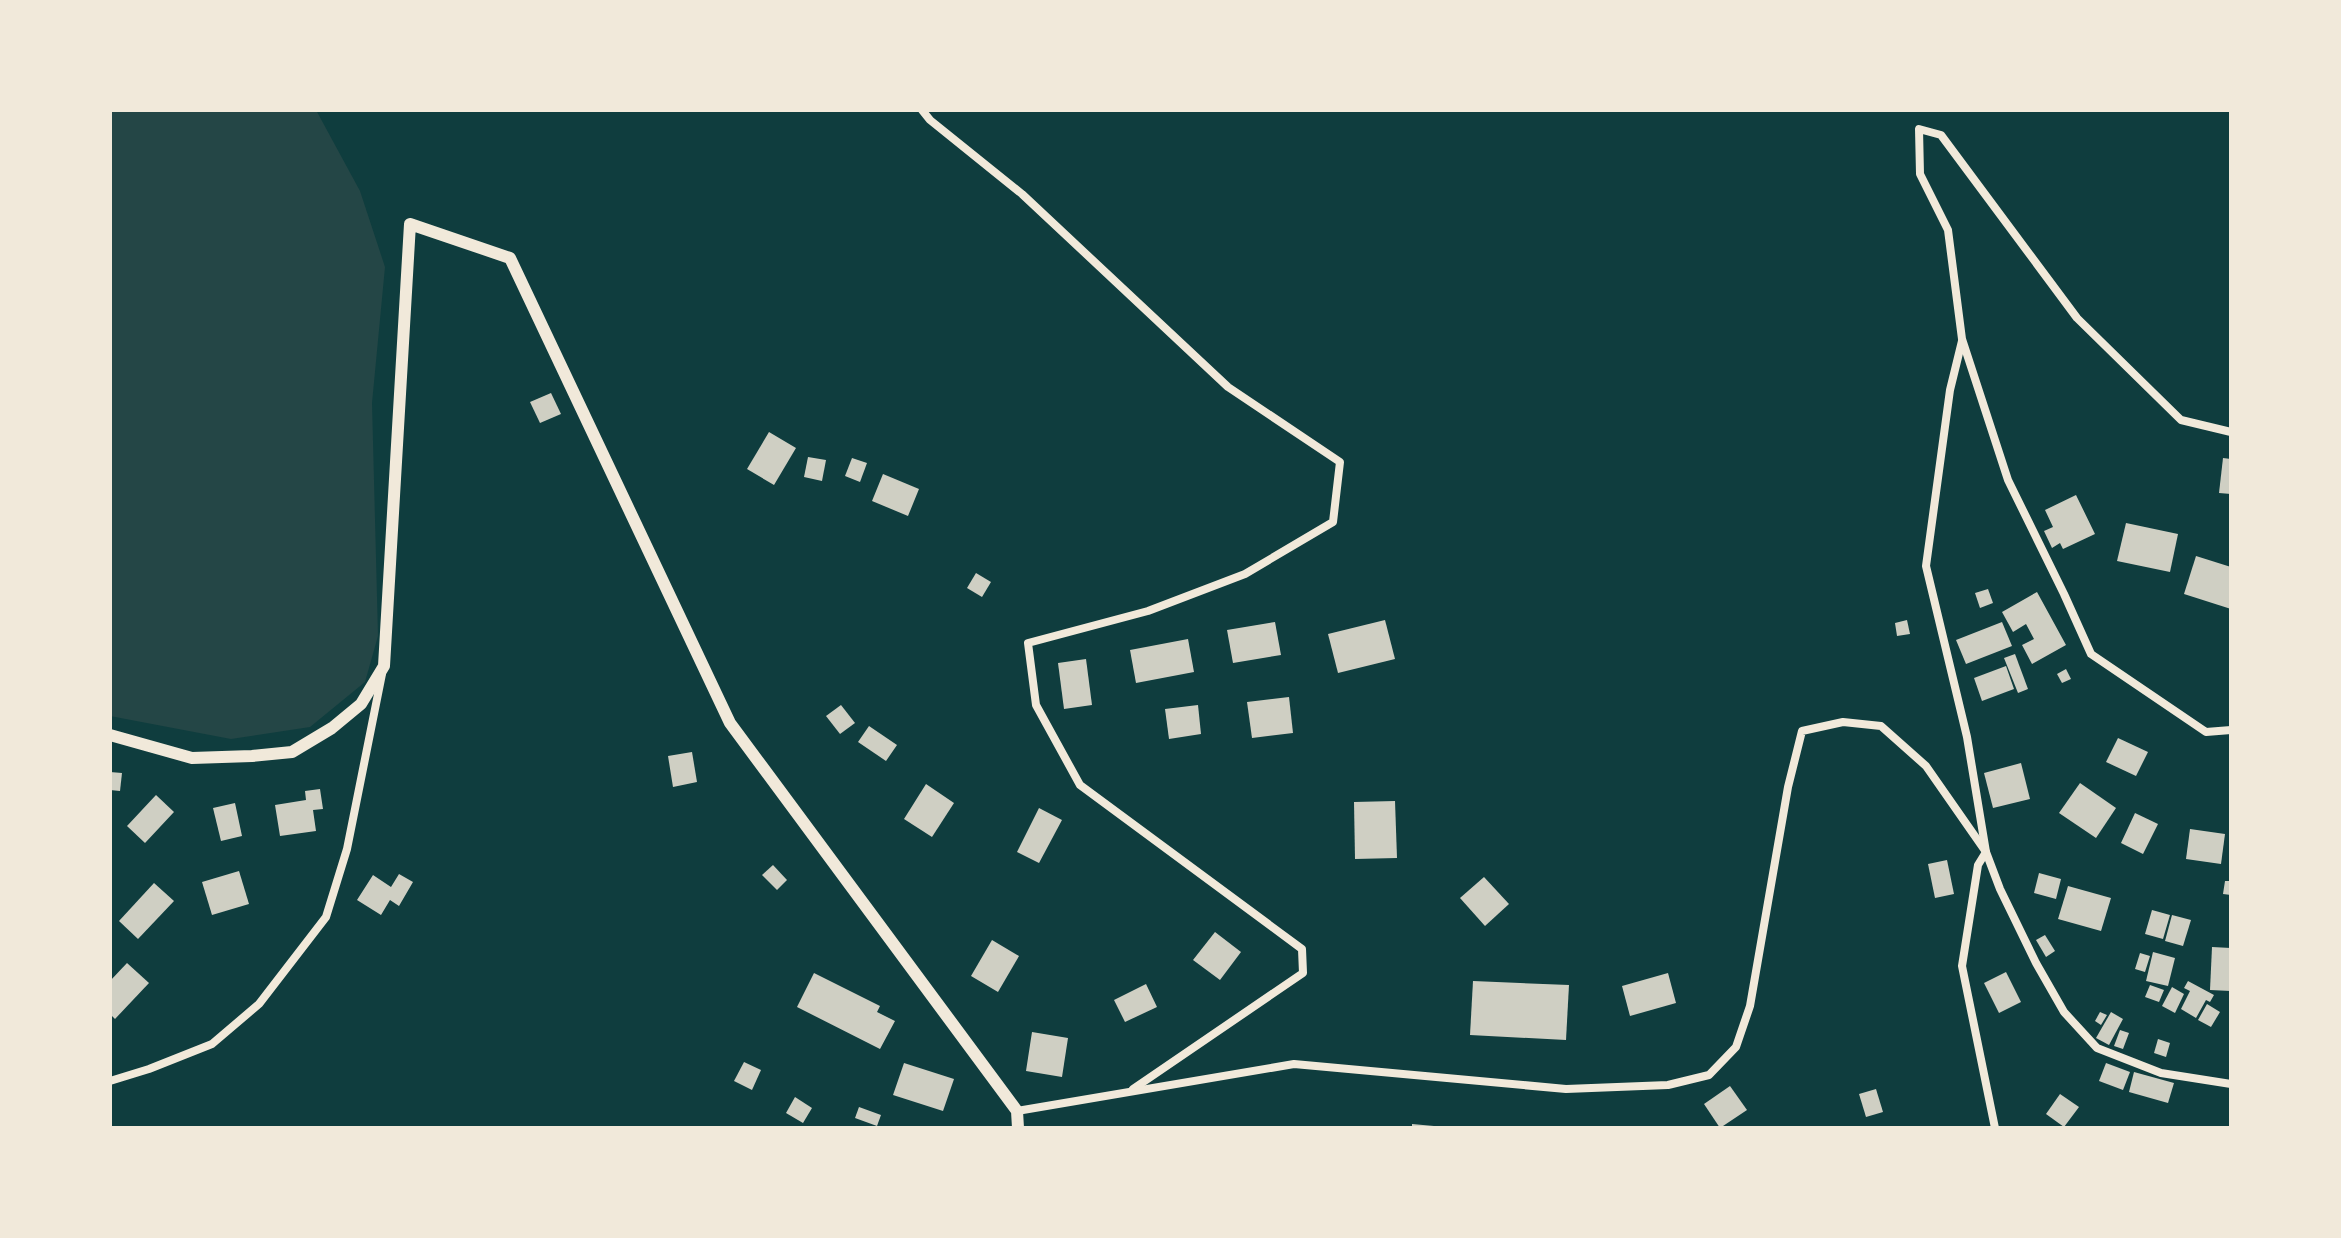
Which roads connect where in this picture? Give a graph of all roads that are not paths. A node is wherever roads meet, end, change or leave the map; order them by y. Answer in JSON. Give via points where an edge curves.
{"nodes":[{"id":1,"x":922,"y":110,"type":"edge"},
{"id":2,"x":1962,"y":339,"type":"junction"},
{"id":3,"x":2231,"y":432,"type":"edge"},
{"id":4,"x":384,"y":666,"type":"junction"},
{"id":5,"x":2231,"y":730,"type":"edge"},
{"id":6,"x":110,"y":735,"type":"edge"},
{"id":7,"x":1986,"y":852,"type":"junction"},
{"id":8,"x":110,"y":1081,"type":"edge"},
{"id":9,"x":2231,"y":1084,"type":"edge"},
{"id":10,"x":1129,"y":1092,"type":"junction"},
{"id":11,"x":1017,"y":1111,"type":"junction"},
{"id":12,"x":1018,"y":1128,"type":"edge"},
{"id":13,"x":1995,"y":1128,"type":"edge"}],
"edges":[{"from":1,"to":10,"type":"street","via":[[1022,194],[1228,387],[1340,462],[1333,522],[1245,574],[1148,611],[1028,643],[1036,705],[1080,785],[1302,949],[1303,973]]},
{"from":2,"to":3,"type":"street","via":[[1948,230],[1920,174],[1919,129],[1941,135],[2077,318],[2181,420]]},
{"from":2,"to":5,"type":"street","via":[[2008,480],[2091,654],[2206,732]]},
{"from":2,"to":7,"type":"street","via":[[1926,566],[1967,737]]},
{"from":4,"to":6,"type":"street","via":[[361,704],[292,752],[192,758]]},
{"from":4,"to":8,"type":"street","via":[[347,849],[326,917],[259,1004],[212,1044]]},
{"from":4,"to":11,"type":"street","via":[[410,224],[510,258],[730,723]]},
{"from":7,"to":9,"type":"street","via":[[2064,1012],[2097,1048],[2161,1073]]},
{"from":7,"to":10,"type":"street","via":[[1926,766],[1881,726],[1843,722],[1802,731],[1750,1006],[1736,1047],[1709,1075],[1668,1085],[1566,1089],[1294,1064]]},
{"from":7,"to":13,"type":"street","via":[[1978,865],[1962,966]]},
{"from":10,"to":11,"type":"street"},
{"from":11,"to":12,"type":"street"}]}
